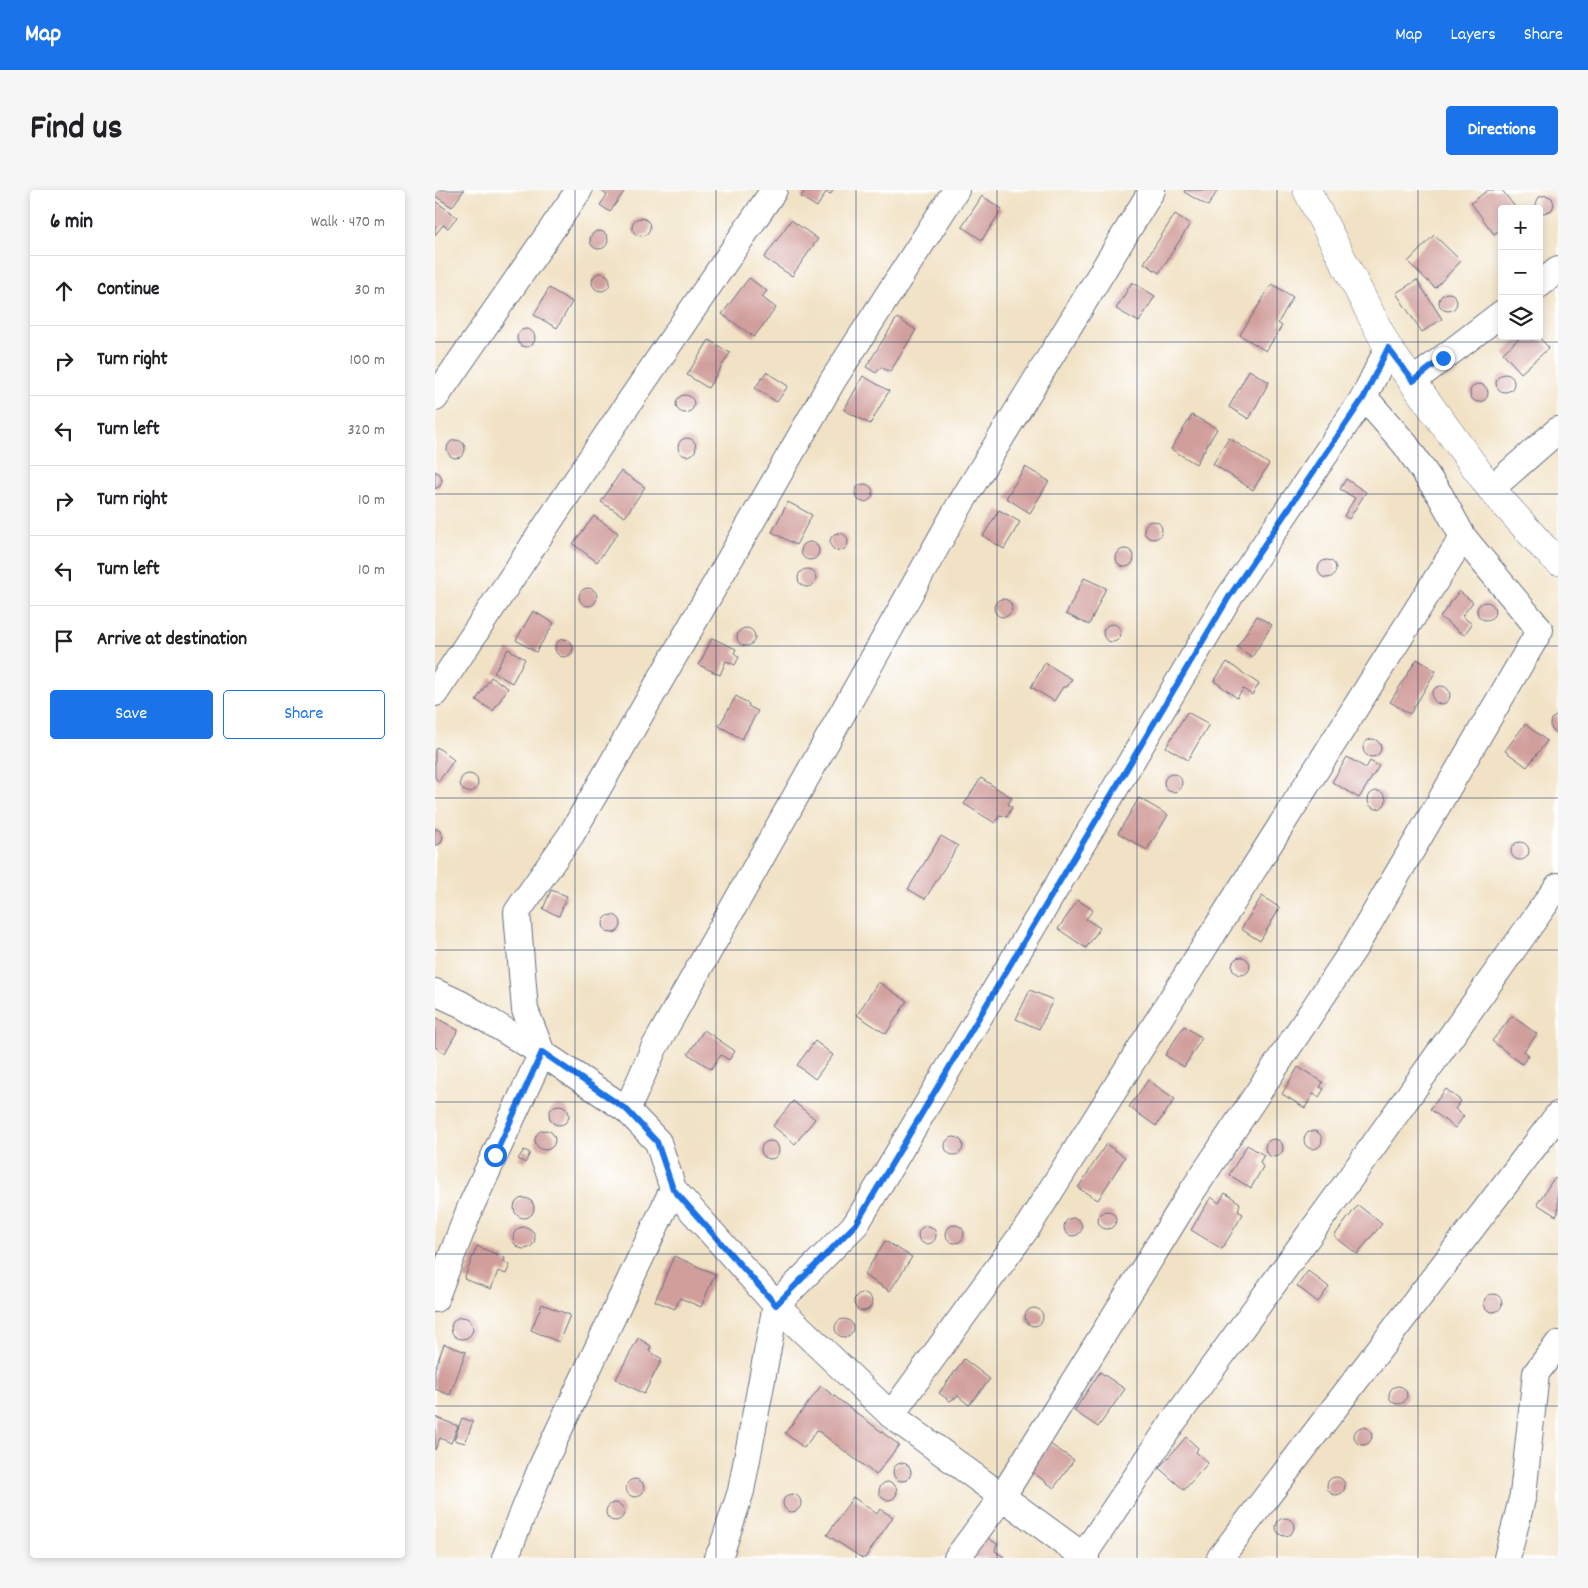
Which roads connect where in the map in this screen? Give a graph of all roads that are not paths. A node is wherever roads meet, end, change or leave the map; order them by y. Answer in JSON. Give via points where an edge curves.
{"nodes":[{"id":1,"x":579,"y":190,"type":"edge"},
{"id":2,"x":773,"y":190,"type":"edge"},
{"id":3,"x":956,"y":190,"type":"edge"},
{"id":4,"x":1152,"y":190,"type":"edge"},
{"id":5,"x":1307,"y":190,"type":"edge"},
{"id":6,"x":1558,"y":270,"type":"edge"},
{"id":7,"x":1543,"y":281,"type":"edge"},
{"id":8,"x":1498,"y":316,"type":"edge"},
{"id":9,"x":1388,"y":348,"type":"junction"},
{"id":10,"x":1413,"y":381,"type":"junction"},
{"id":11,"x":1364,"y":397,"type":"junction"},
{"id":12,"x":435,"y":398,"type":"edge"},
{"id":13,"x":1558,"y":430,"type":"edge"},
{"id":14,"x":1491,"y":489,"type":"junction"},
{"id":15,"x":1463,"y":537,"type":"junction"},
{"id":16,"x":1558,"y":561,"type":"edge"},
{"id":17,"x":435,"y":693,"type":"edge"},
{"id":18,"x":1558,"y":886,"type":"edge"},
{"id":19,"x":435,"y":992,"type":"edge"},
{"id":20,"x":542,"y":1052,"type":"junction"},
{"id":21,"x":627,"y":1110,"type":"junction"},
{"id":22,"x":1558,"y":1115,"type":"edge"},
{"id":23,"x":673,"y":1189,"type":"junction"},
{"id":24,"x":435,"y":1299,"type":"edge"},
{"id":25,"x":776,"y":1305,"type":"junction"},
{"id":26,"x":1558,"y":1344,"type":"edge"},
{"id":27,"x":891,"y":1416,"type":"junction"},
{"id":28,"x":1002,"y":1497,"type":"junction"},
{"id":29,"x":725,"y":1555,"type":"edge"},
{"id":30,"x":1084,"y":1557,"type":"edge"},
{"id":31,"x":505,"y":1558,"type":"edge"},
{"id":32,"x":957,"y":1558,"type":"edge"},
{"id":33,"x":1220,"y":1558,"type":"edge"},
{"id":34,"x":1507,"y":1558,"type":"edge"}],
"edges":[{"from":1,"to":12,"type":"street"},
{"from":2,"to":17,"type":"street"},
{"from":3,"to":20,"type":"street","via":[[833,380],[571,835],[517,912],[525,1010]]},
{"from":4,"to":21,"type":"street","via":[[958,508],[655,1048]]},
{"from":5,"to":9,"type":"street"},
{"from":6,"to":7,"type":"street"},
{"from":8,"to":10,"type":"street"},
{"from":9,"to":10,"type":"street"},
{"from":9,"to":11,"type":"street"},
{"from":10,"to":14,"type":"street"},
{"from":11,"to":15,"type":"street","via":[[1405,444],[1441,495]]},
{"from":11,"to":25,"type":"street","via":[[1229,597],[856,1224]]},
{"from":13,"to":14,"type":"street"},
{"from":14,"to":16,"type":"street"},
{"from":15,"to":27,"type":"street","via":[[1029,1225]]},
{"from":15,"to":28,"type":"street","via":[[1540,630],[1355,947],[1191,1193]]},
{"from":18,"to":30,"type":"street","via":[[1173,1422]]},
{"from":19,"to":20,"type":"street"},
{"from":20,"to":21,"type":"street"},
{"from":20,"to":24,"type":"street","via":[[471,1206]]},
{"from":21,"to":23,"type":"street","via":[[657,1142]]},
{"from":22,"to":33,"type":"street"},
{"from":23,"to":25,"type":"street"},
{"from":23,"to":31,"type":"street","via":[[542,1466]]},
{"from":25,"to":27,"type":"street"},
{"from":25,"to":29,"type":"street","via":[[741,1490]]},
{"from":26,"to":34,"type":"street","via":[[1536,1373],[1523,1495]]},
{"from":27,"to":28,"type":"street"},
{"from":28,"to":30,"type":"street"},
{"from":28,"to":32,"type":"street"}]}
